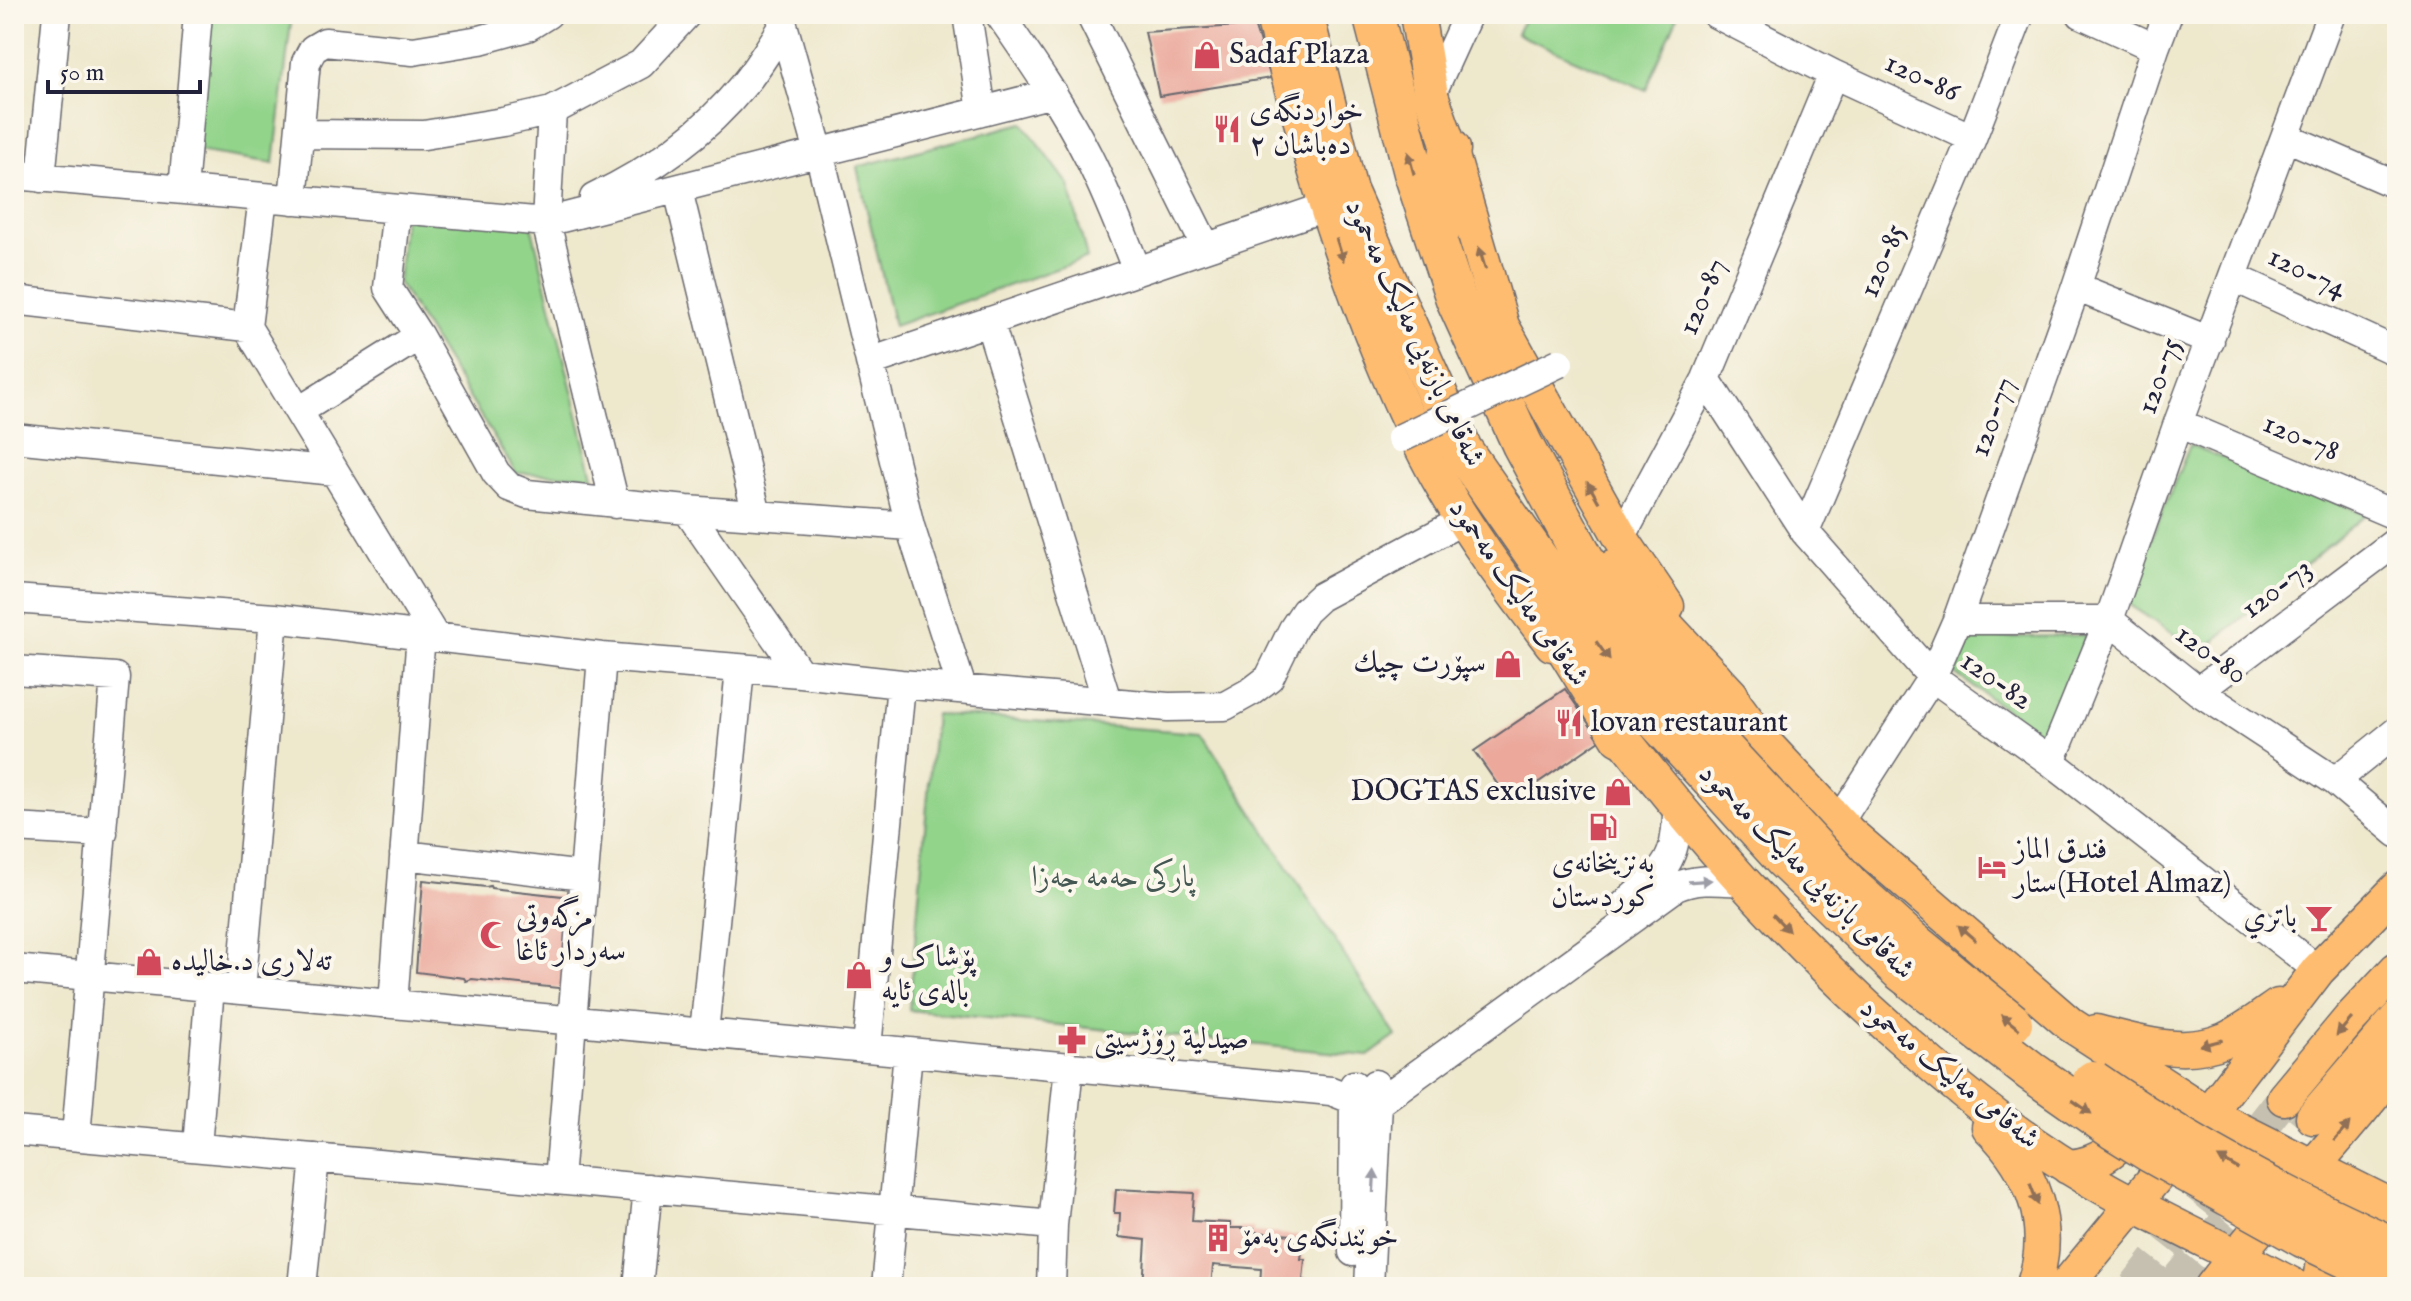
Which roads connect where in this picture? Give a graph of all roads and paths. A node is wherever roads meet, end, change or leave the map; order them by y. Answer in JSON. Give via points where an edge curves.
{"nodes":[{"id":1,"x":57,"y":14,"type":"edge"},
{"id":2,"x":198,"y":14,"type":"edge"},
{"id":3,"x":548,"y":14,"type":"edge"},
{"id":4,"x":687,"y":14,"type":"edge"},
{"id":5,"x":967,"y":14,"type":"edge"},
{"id":6,"x":999,"y":14,"type":"edge"},
{"id":7,"x":1090,"y":14,"type":"edge"},
{"id":8,"x":1272,"y":14,"type":"edge"},
{"id":9,"x":1303,"y":14,"type":"edge"},
{"id":10,"x":1373,"y":14,"type":"edge"},
{"id":11,"x":1417,"y":14,"type":"edge"},
{"id":12,"x":1468,"y":14,"type":"edge"},
{"id":13,"x":1716,"y":14,"type":"edge"},
{"id":14,"x":2020,"y":14,"type":"edge"},
{"id":15,"x":2081,"y":14,"type":"edge"},
{"id":16,"x":2168,"y":14,"type":"edge"},
{"id":17,"x":2331,"y":14,"type":"edge"},
{"id":18,"x":782,"y":20,"type":"edge"},
{"id":19,"x":2155,"y":48,"type":"junction"},
{"id":20,"x":1833,"y":74,"type":"junction"},
{"id":21,"x":1053,"y":93,"type":"junction"},
{"id":22,"x":1431,"y":95,"type":"junction"},
{"id":23,"x":552,"y":111,"type":"junction"},
{"id":24,"x":982,"y":111,"type":"junction"},
{"id":25,"x":1301,"y":124,"type":"joint"},
{"id":26,"x":300,"y":134,"type":"junction"},
{"id":27,"x":2286,"y":137,"type":"junction"},
{"id":28,"x":1972,"y":138,"type":"junction"},
{"id":29,"x":1450,"y":149,"type":"junction"},
{"id":30,"x":819,"y":152,"type":"junction"},
{"id":31,"x":27,"y":177,"type":"edge"},
{"id":32,"x":2397,"y":185,"type":"edge"},
{"id":33,"x":183,"y":190,"type":"junction"},
{"id":34,"x":678,"y":190,"type":"junction"},
{"id":35,"x":263,"y":197,"type":"junction"},
{"id":36,"x":1336,"y":199,"type":"junction"},
{"id":37,"x":293,"y":200,"type":"junction"},
{"id":38,"x":397,"y":209,"type":"junction"},
{"id":39,"x":546,"y":222,"type":"junction"},
{"id":40,"x":1438,"y":245,"type":"junction"},
{"id":41,"x":1206,"y":247,"type":"junction"},
{"id":42,"x":1137,"y":271,"type":"junction"},
{"id":43,"x":2233,"y":277,"type":"junction"},
{"id":44,"x":2076,"y":287,"type":"junction"},
{"id":45,"x":14,"y":300,"type":"edge"},
{"id":46,"x":989,"y":321,"type":"junction"},
{"id":47,"x":247,"y":327,"type":"junction"},
{"id":48,"x":419,"y":336,"type":"junction"},
{"id":49,"x":2210,"y":341,"type":"junction"},
{"id":50,"x":2397,"y":352,"type":"edge"},
{"id":51,"x":870,"y":362,"type":"junction"},
{"id":52,"x":1559,"y":363,"type":"dead end"},
{"id":53,"x":1706,"y":379,"type":"junction"},
{"id":54,"x":299,"y":411,"type":"junction"},
{"id":55,"x":2178,"y":423,"type":"junction"},
{"id":56,"x":14,"y":438,"type":"edge"},
{"id":57,"x":1401,"y":438,"type":"dead end"},
{"id":58,"x":1522,"y":444,"type":"junction"},
{"id":59,"x":1462,"y":450,"type":"junction"},
{"id":60,"x":334,"y":471,"type":"junction"},
{"id":61,"x":615,"y":504,"type":"junction"},
{"id":62,"x":687,"y":510,"type":"junction"},
{"id":63,"x":757,"y":515,"type":"junction"},
{"id":64,"x":2397,"y":516,"type":"edge"},
{"id":65,"x":1463,"y":520,"type":"junction"},
{"id":66,"x":910,"y":526,"type":"junction"},
{"id":67,"x":1805,"y":532,"type":"junction"},
{"id":68,"x":1621,"y":538,"type":"junction"},
{"id":69,"x":2397,"y":541,"type":"edge"},
{"id":70,"x":14,"y":599,"type":"edge"},
{"id":71,"x":274,"y":618,"type":"junction"},
{"id":72,"x":1957,"y":620,"type":"junction"},
{"id":73,"x":2109,"y":620,"type":"junction"},
{"id":74,"x":427,"y":634,"type":"junction"},
{"id":75,"x":602,"y":657,"type":"junction"},
{"id":76,"x":740,"y":669,"type":"junction"},
{"id":77,"x":14,"y":670,"type":"edge"},
{"id":78,"x":800,"y":673,"type":"junction"},
{"id":79,"x":1932,"y":677,"type":"junction"},
{"id":80,"x":901,"y":684,"type":"junction"},
{"id":81,"x":962,"y":688,"type":"junction"},
{"id":82,"x":2198,"y":691,"type":"junction"},
{"id":83,"x":1729,"y":697,"type":"junction"},
{"id":84,"x":1107,"y":701,"type":"junction"},
{"id":85,"x":2397,"y":731,"type":"edge"},
{"id":86,"x":1621,"y":736,"type":"junction"},
{"id":87,"x":2051,"y":762,"type":"junction"},
{"id":88,"x":1717,"y":764,"type":"junction"},
{"id":89,"x":2335,"y":781,"type":"junction"},
{"id":90,"x":1678,"y":805,"type":"junction"},
{"id":91,"x":1839,"y":822,"type":"junction"},
{"id":92,"x":14,"y":828,"type":"edge"},
{"id":93,"x":103,"y":833,"type":"junction"},
{"id":94,"x":2397,"y":833,"type":"edge"},
{"id":95,"x":404,"y":855,"type":"junction"},
{"id":96,"x":584,"y":876,"type":"junction"},
{"id":97,"x":1744,"y":882,"type":"junction"},
{"id":98,"x":2397,"y":889,"type":"edge"},
{"id":99,"x":14,"y":969,"type":"edge"},
{"id":100,"x":2397,"y":969,"type":"edge"},
{"id":101,"x":91,"y":976,"type":"junction"},
{"id":102,"x":2310,"y":980,"type":"junction"},
{"id":103,"x":210,"y":987,"type":"junction"},
{"id":104,"x":241,"y":990,"type":"junction"},
{"id":105,"x":393,"y":1004,"type":"junction"},
{"id":106,"x":1871,"y":1012,"type":"junction"},
{"id":107,"x":2397,"y":1019,"type":"edge"},
{"id":108,"x":572,"y":1021,"type":"junction"},
{"id":109,"x":2071,"y":1025,"type":"junction"},
{"id":110,"x":704,"y":1033,"type":"junction"},
{"id":111,"x":867,"y":1048,"type":"junction"},
{"id":112,"x":908,"y":1052,"type":"junction"},
{"id":113,"x":2397,"y":1065,"type":"edge"},
{"id":114,"x":1069,"y":1066,"type":"junction"},
{"id":115,"x":2139,"y":1070,"type":"junction"},
{"id":116,"x":1358,"y":1092,"type":"junction"},
{"id":117,"x":2284,"y":1098,"type":"tunnel mouth"},
{"id":118,"x":2208,"y":1114,"type":"junction"},
{"id":119,"x":2313,"y":1117,"type":"tunnel mouth"},
{"id":120,"x":14,"y":1131,"type":"edge"},
{"id":121,"x":76,"y":1136,"type":"junction"},
{"id":122,"x":197,"y":1147,"type":"junction"},
{"id":123,"x":315,"y":1158,"type":"junction"},
{"id":124,"x":2068,"y":1167,"type":"junction"},
{"id":125,"x":2312,"y":1167,"type":"junction"},
{"id":126,"x":559,"y":1180,"type":"junction"},
{"id":127,"x":648,"y":1188,"type":"junction"},
{"id":128,"x":2384,"y":1203,"type":"edge"},
{"id":129,"x":2134,"y":1204,"type":"junction"},
{"id":130,"x":893,"y":1210,"type":"junction"},
{"id":131,"x":1053,"y":1225,"type":"junction"},
{"id":132,"x":2397,"y":1249,"type":"edge"},
{"id":133,"x":2237,"y":1255,"type":"junction"},
{"id":134,"x":2397,"y":1282,"type":"edge"},
{"id":135,"x":302,"y":1287,"type":"edge"},
{"id":136,"x":638,"y":1287,"type":"edge"},
{"id":137,"x":886,"y":1287,"type":"edge"},
{"id":138,"x":1051,"y":1287,"type":"edge"},
{"id":139,"x":1351,"y":1287,"type":"edge"},
{"id":140,"x":1369,"y":1287,"type":"edge"},
{"id":141,"x":2033,"y":1287,"type":"edge"},
{"id":142,"x":2065,"y":1287,"type":"edge"},
{"id":143,"x":2212,"y":1287,"type":"edge"},
{"id":144,"x":2296,"y":1287,"type":"edge"},
{"id":145,"x":2321,"y":1287,"type":"edge"}],
"edges":[{"from":1,"to":31,"type":"street"},
{"from":2,"to":33,"type":"street"},
{"from":3,"to":26,"type":"street","via":[[527,27],[480,40],[413,51],[325,42],[306,62]]},
{"from":4,"to":23,"type":"street","via":[[641,64]]},
{"from":5,"to":24,"type":"street"},
{"from":6,"to":21,"type":"street"},
{"from":7,"to":41,"type":"street"},
{"from":8,"to":25,"type":"main road"},
{"from":9,"to":36,"type":"highway","name":"شەقامی بازنەیی مەلیک مەحمود"},
{"from":40,"to":10,"type":"highway","name":"شەقامی بازنەیی مەلیک مەحمود","one_way":true},
{"from":11,"to":22,"type":"main road"},
{"from":12,"to":22,"type":"street"},
{"from":13,"to":20,"type":"street","name":"120-86"},
{"from":14,"to":28,"type":"street","name":"120-85"},
{"from":15,"to":19,"type":"street"},
{"from":16,"to":19,"type":"street","name":"120-77"},
{"from":17,"to":27,"type":"street","name":"120-75"},
{"from":18,"to":30,"type":"street"},
{"from":18,"to":39,"type":"street","via":[[745,84],[692,139],[638,176]]},
{"from":19,"to":44,"type":"street","name":"120-77"},
{"from":20,"to":28,"type":"street","name":"120-86"},
{"from":20,"to":53,"type":"street","name":"120-87"},
{"from":21,"to":24,"type":"street"},
{"from":21,"to":42,"type":"street","via":[[1087,154]]},
{"from":22,"to":29,"type":"main road"},
{"from":23,"to":26,"type":"street","via":[[424,135]]},
{"from":23,"to":39,"type":"street"},
{"from":24,"to":30,"type":"street"},
{"from":25,"to":36,"type":"highway"},
{"from":26,"to":37,"type":"street"},
{"from":27,"to":32,"type":"street"},
{"from":27,"to":43,"type":"street","name":"120-75"},
{"from":28,"to":67,"type":"street","name":"120-85"},
{"from":29,"to":40,"type":"highway"},
{"from":68,"to":29,"type":"main road","one_way":true,"via":[[1502,326]]},
{"from":30,"to":34,"type":"street"},
{"from":30,"to":51,"type":"street"},
{"from":31,"to":33,"type":"street"},
{"from":33,"to":35,"type":"street"},
{"from":34,"to":39,"type":"street"},
{"from":34,"to":63,"type":"street"},
{"from":35,"to":37,"type":"street"},
{"from":35,"to":47,"type":"street"},
{"from":36,"to":41,"type":"street"},
{"from":36,"to":59,"type":"highway","name":"شەقامی بازنەیی مەلیک مەحمود"},
{"from":36,"to":65,"type":"main road","name":"شەقامی مەلیک مەحمود","one_way":true,"via":[[1353,289],[1400,401]]},
{"from":37,"to":38,"type":"street"},
{"from":38,"to":39,"type":"street"},
{"from":38,"to":48,"type":"street","via":[[388,288]]},
{"from":39,"to":61,"type":"street"},
{"from":40,"to":58,"type":"highway","name":"شەقامی بازنەیی مەلیک مەحمود","via":[[1456,299]]},
{"from":41,"to":42,"type":"street"},
{"from":42,"to":46,"type":"street"},
{"from":43,"to":49,"type":"street","name":"120-75"},
{"from":43,"to":50,"type":"street","name":"120-74"},
{"from":44,"to":49,"type":"street"},
{"from":44,"to":72,"type":"street","name":"120-77"},
{"from":45,"to":47,"type":"street"},
{"from":46,"to":51,"type":"street"},
{"from":46,"to":84,"type":"street"},
{"from":47,"to":54,"type":"street"},
{"from":48,"to":54,"type":"street"},
{"from":48,"to":61,"type":"street","via":[[509,487],[527,494]]},
{"from":49,"to":55,"type":"street","name":"120-75"},
{"from":51,"to":66,"type":"street"},
{"from":52,"to":57,"type":"street","bridge":true},
{"from":53,"to":67,"type":"street","name":"120-82"},
{"from":53,"to":68,"type":"street","name":"120-87"},
{"from":54,"to":60,"type":"street"},
{"from":55,"to":64,"type":"street","name":"120-78"},
{"from":55,"to":73,"type":"street","name":"120-75"},
{"from":56,"to":60,"type":"street"},
{"from":58,"to":83,"type":"highway","via":[[1639,598]]},
{"from":58,"to":88,"type":"highway","name":"شەقامی بازنەیی مەلیک مەحمود","via":[[1592,574]]},
{"from":59,"to":86,"type":"highway","via":[[1504,546]]},
{"from":59,"to":88,"type":"highway","name":"شەقامی بازنەیی مەلیک مەحمود","one_way":true,"via":[[1644,707]]},
{"from":60,"to":74,"type":"street"},
{"from":61,"to":62,"type":"street"},
{"from":62,"to":63,"type":"street"},
{"from":62,"to":78,"type":"street"},
{"from":63,"to":66,"type":"street"},
{"from":65,"to":84,"type":"street","via":[[1320,597],[1293,629],[1269,678],[1225,706]]},
{"from":65,"to":86,"type":"main road","name":"شەقامی مەلیک مەحمود"},
{"from":66,"to":81,"type":"street"},
{"from":67,"to":79,"type":"street","name":"120-82"},
{"from":68,"to":83,"type":"main road"},
{"from":69,"to":82,"type":"street","name":"120-73"},
{"from":70,"to":71,"type":"street"},
{"from":71,"to":74,"type":"street"},
{"from":71,"to":104,"type":"street"},
{"from":72,"to":73,"type":"street"},
{"from":72,"to":79,"type":"street","name":"120-77"},
{"from":73,"to":82,"type":"street","name":"120-80"},
{"from":73,"to":87,"type":"street","name":"120-75"},
{"from":74,"to":75,"type":"street"},
{"from":74,"to":95,"type":"street"},
{"from":75,"to":76,"type":"street"},
{"from":75,"to":96,"type":"street"},
{"from":76,"to":78,"type":"street"},
{"from":76,"to":110,"type":"street"},
{"from":77,"to":93,"type":"street","via":[[115,677]]},
{"from":78,"to":80,"type":"street"},
{"from":79,"to":87,"type":"street","name":"120-82"},
{"from":79,"to":91,"type":"street","name":"120-77"},
{"from":80,"to":81,"type":"street"},
{"from":80,"to":111,"type":"street"},
{"from":81,"to":84,"type":"street"},
{"from":82,"to":89,"type":"street","name":"120-80"},
{"from":83,"to":91,"type":"main road"},
{"from":85,"to":89,"type":"street"},
{"from":86,"to":90,"type":"main road","name":"شەقامی مەلیک مەحمود"},
{"from":87,"to":102,"type":"street","name":"120-82"},
{"from":132,"to":88,"type":"highway","name":"شەقامی بازنەیی مەلیک مەحمود","one_way":true,"bridge":true,"via":[[2316,1213],[2230,1165],[2128,1106],[2046,1049],[1971,992]]},
{"from":88,"to":134,"type":"highway","name":"شەقامی بازنەیی مەلیک مەحمود","one_way":true,"bridge":true,"via":[[1784,859],[1900,970],[2032,1072],[2150,1152]]},
{"from":89,"to":94,"type":"street","name":"120-80"},
{"from":90,"to":97,"type":"main road","name":"شەقامی مەلیک مەحمود"},
{"from":90,"to":116,"type":"street","via":[[1666,865],[1622,908],[1396,1074]]},
{"from":109,"to":91,"type":"main road","one_way":true},
{"from":92,"to":93,"type":"street"},
{"from":93,"to":101,"type":"street"},
{"from":95,"to":96,"type":"street"},
{"from":95,"to":105,"type":"street"},
{"from":96,"to":108,"type":"street"},
{"from":97,"to":106,"type":"main road","name":"شەقامی مەلیک مەحمود","one_way":true},
{"from":116,"to":97,"type":"street","one_way":true,"via":[[1676,887],[1704,880]]},
{"from":98,"to":102,"type":"main road"},
{"from":99,"to":101,"type":"street"},
{"from":100,"to":117,"type":"main road","one_way":true},
{"from":101,"to":103,"type":"street"},
{"from":101,"to":121,"type":"street"},
{"from":102,"to":109,"type":"main road","one_way":true,"via":[[2241,1031],[2205,1046],[2165,1047]]},
{"from":102,"to":118,"type":"main road"},
{"from":103,"to":104,"type":"street"},
{"from":103,"to":122,"type":"street"},
{"from":104,"to":105,"type":"street"},
{"from":105,"to":108,"type":"street"},
{"from":106,"to":124,"type":"main road","name":"شەقامی مەلیک مەحمود","via":[[1978,1105]]},
{"from":106,"to":141,"type":"main road","one_way":true,"via":[[2021,1166],[2041,1222],[2040,1264]]},
{"from":107,"to":119,"type":"main road"},
{"from":108,"to":110,"type":"street"},
{"from":108,"to":126,"type":"street"},
{"from":109,"to":115,"type":"main road"},
{"from":110,"to":111,"type":"street"},
{"from":111,"to":112,"type":"street"},
{"from":112,"to":114,"type":"street"},
{"from":112,"to":130,"type":"street"},
{"from":125,"to":113,"type":"main road","one_way":true},
{"from":114,"to":116,"type":"street"},
{"from":114,"to":131,"type":"street"},
{"from":115,"to":118,"type":"main road"},
{"from":115,"to":124,"type":"main road","via":[[2144,1095],[2130,1132],[2102,1158]]},
{"from":116,"to":139,"type":"street"},
{"from":140,"to":116,"type":"street","one_way":true},
{"from":118,"to":125,"type":"main road"},
{"from":118,"to":129,"type":"main road"},
{"from":120,"to":121,"type":"street"},
{"from":121,"to":122,"type":"street"},
{"from":122,"to":123,"type":"street"},
{"from":123,"to":126,"type":"street"},
{"from":123,"to":135,"type":"street"},
{"from":124,"to":129,"type":"main road","name":"شەقامی مەلیک مەحمود"},
{"from":125,"to":128,"type":"main road"},
{"from":125,"to":133,"type":"main road"},
{"from":126,"to":127,"type":"street"},
{"from":127,"to":130,"type":"street"},
{"from":127,"to":136,"type":"street"},
{"from":128,"to":145,"type":"main road","via":[[2355,1207],[2342,1220],[2332,1236]]},
{"from":129,"to":133,"type":"main road","name":"شەقامی مەلیک مەحمود"},
{"from":129,"to":142,"type":"main road"},
{"from":130,"to":131,"type":"street"},
{"from":130,"to":137,"type":"street"},
{"from":131,"to":138,"type":"street"},
{"from":133,"to":143,"type":"main road"},
{"from":133,"to":144,"type":"main road","name":"شەقامی مەلیک مەحمود"}]}
